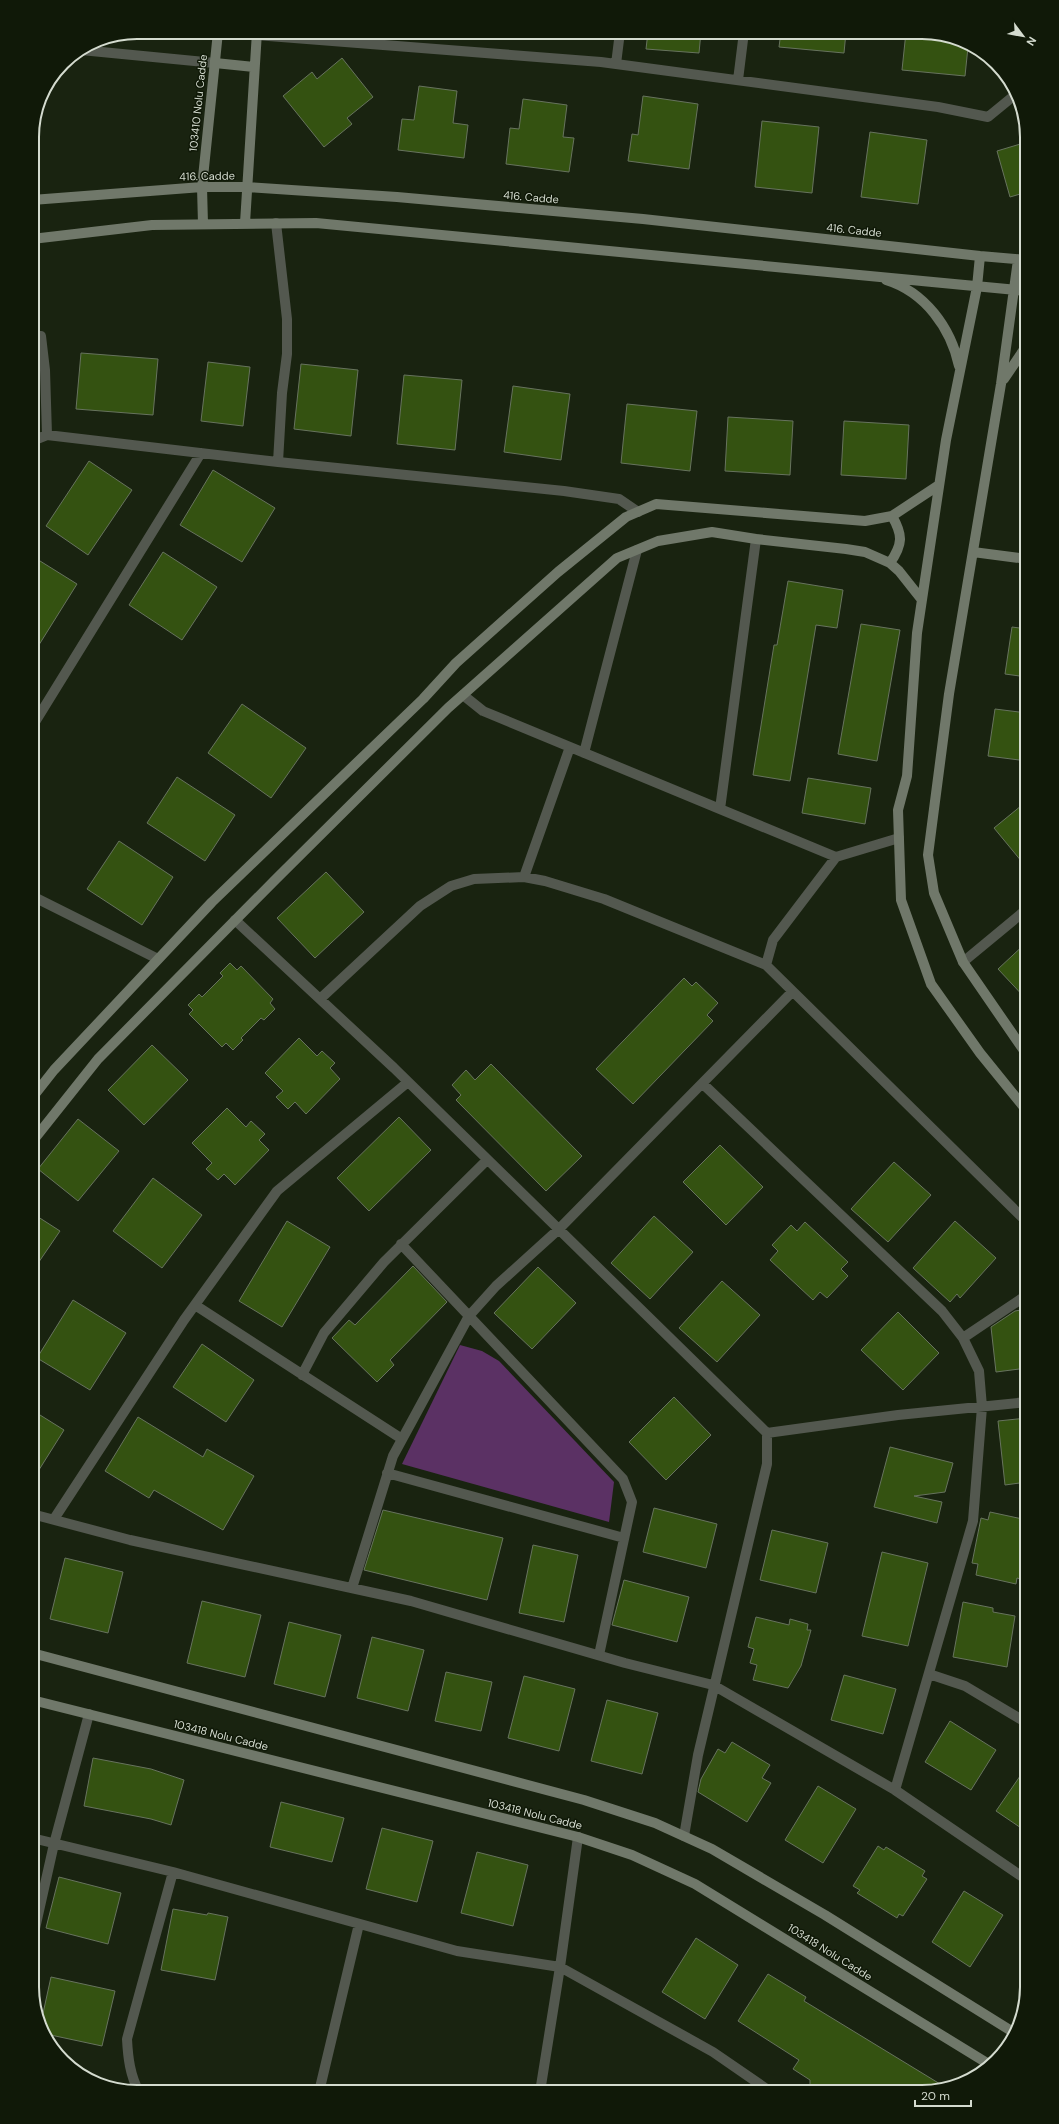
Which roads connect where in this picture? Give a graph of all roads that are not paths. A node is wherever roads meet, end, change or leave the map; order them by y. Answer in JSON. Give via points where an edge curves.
{"nodes":[{"id":1,"x":217,"y":39,"type":"edge"},
{"id":2,"x":256,"y":39,"type":"edge"},
{"id":3,"x":326,"y":39,"type":"edge"},
{"id":4,"x":619,"y":39,"type":"edge"},
{"id":5,"x":743,"y":39,"type":"edge"},
{"id":6,"x":90,"y":51,"type":"edge"},
{"id":7,"x":214,"y":63,"type":"junction"},
{"id":8,"x":616,"y":64,"type":"junction"},
{"id":9,"x":254,"y":67,"type":"junction"},
{"id":10,"x":738,"y":80,"type":"junction"},
{"id":11,"x":1012,"y":97,"type":"edge"},
{"id":12,"x":202,"y":187,"type":"junction"},
{"id":13,"x":246,"y":187,"type":"junction"},
{"id":14,"x":39,"y":199,"type":"edge"},
{"id":15,"x":245,"y":223,"type":"junction"},
{"id":16,"x":276,"y":223,"type":"junction"},
{"id":17,"x":203,"y":224,"type":"junction"},
{"id":18,"x":39,"y":238,"type":"edge"},
{"id":19,"x":980,"y":256,"type":"junction"},
{"id":20,"x":1020,"y":260,"type":"edge"},
{"id":21,"x":1020,"y":272,"type":"edge"},
{"id":22,"x":875,"y":276,"type":"junction"},
{"id":23,"x":977,"y":286,"type":"junction"},
{"id":24,"x":1015,"y":291,"type":"junction"},
{"id":25,"x":1020,"y":291,"type":"edge"},
{"id":26,"x":41,"y":336,"type":"dead end"},
{"id":27,"x":1020,"y":356,"type":"edge"},
{"id":28,"x":960,"y":371,"type":"junction"},
{"id":29,"x":1001,"y":384,"type":"junction"},
{"id":30,"x":47,"y":435,"type":"junction"},
{"id":31,"x":39,"y":438,"type":"edge"},
{"id":32,"x":202,"y":453,"type":"junction"},
{"id":33,"x":278,"y":462,"type":"junction"},
{"id":34,"x":939,"y":485,"type":"junction"},
{"id":35,"x":638,"y":512,"type":"junction"},
{"id":36,"x":892,"y":516,"type":"junction"},
{"id":37,"x":756,"y":539,"type":"junction"},
{"id":38,"x":637,"y":550,"type":"junction"},
{"id":39,"x":973,"y":552,"type":"junction"},
{"id":40,"x":1020,"y":558,"type":"edge"},
{"id":41,"x":890,"y":563,"type":"junction"},
{"id":42,"x":922,"y":600,"type":"junction"},
{"id":43,"x":463,"y":695,"type":"junction"},
{"id":44,"x":39,"y":716,"type":"edge"},
{"id":45,"x":570,"y":747,"type":"junction"},
{"id":46,"x":584,"y":752,"type":"junction"},
{"id":47,"x":720,"y":809,"type":"junction"},
{"id":48,"x":899,"y":838,"type":"junction"},
{"id":49,"x":836,"y":857,"type":"junction"},
{"id":50,"x":524,"y":877,"type":"junction"},
{"id":51,"x":39,"y":900,"type":"edge"},
{"id":52,"x":1020,"y":915,"type":"edge"},
{"id":53,"x":235,"y":920,"type":"junction"},
{"id":54,"x":158,"y":959,"type":"junction"},
{"id":55,"x":963,"y":962,"type":"junction"},
{"id":56,"x":766,"y":965,"type":"junction"},
{"id":57,"x":792,"y":992,"type":"junction"},
{"id":58,"x":320,"y":999,"type":"junction"},
{"id":59,"x":1020,"y":1044,"type":"edge"},
{"id":60,"x":408,"y":1082,"type":"junction"},
{"id":61,"x":703,"y":1084,"type":"junction"},
{"id":62,"x":39,"y":1089,"type":"edge"},
{"id":63,"x":1020,"y":1102,"type":"edge"},
{"id":64,"x":39,"y":1133,"type":"edge"},
{"id":65,"x":487,"y":1160,"type":"junction"},
{"id":66,"x":1020,"y":1215,"type":"edge"},
{"id":67,"x":558,"y":1229,"type":"junction"},
{"id":68,"x":401,"y":1244,"type":"junction"},
{"id":69,"x":1020,"y":1300,"type":"edge"},
{"id":70,"x":195,"y":1305,"type":"junction"},
{"id":71,"x":469,"y":1316,"type":"junction"},
{"id":72,"x":963,"y":1338,"type":"junction"},
{"id":73,"x":302,"y":1375,"type":"junction"},
{"id":74,"x":1020,"y":1403,"type":"edge"},
{"id":75,"x":982,"y":1407,"type":"junction"},
{"id":76,"x":767,"y":1433,"type":"junction"},
{"id":77,"x":402,"y":1439,"type":"junction"},
{"id":78,"x":388,"y":1473,"type":"junction"},
{"id":79,"x":39,"y":1516,"type":"edge"},
{"id":80,"x":54,"y":1520,"type":"junction"},
{"id":81,"x":624,"y":1538,"type":"junction"},
{"id":82,"x":352,"y":1588,"type":"junction"},
{"id":83,"x":39,"y":1655,"type":"edge"},
{"id":84,"x":599,"y":1655,"type":"junction"},
{"id":85,"x":929,"y":1674,"type":"junction"},
{"id":86,"x":713,"y":1685,"type":"junction"},
{"id":87,"x":39,"y":1702,"type":"edge"},
{"id":88,"x":89,"y":1714,"type":"junction"},
{"id":89,"x":1020,"y":1719,"type":"edge"},
{"id":90,"x":895,"y":1790,"type":"junction"},
{"id":91,"x":684,"y":1836,"type":"junction"},
{"id":92,"x":578,"y":1837,"type":"junction"},
{"id":93,"x":39,"y":1840,"type":"edge"},
{"id":94,"x":54,"y":1844,"type":"junction"},
{"id":95,"x":173,"y":1872,"type":"junction"},
{"id":96,"x":1020,"y":1875,"type":"edge"},
{"id":97,"x":39,"y":1911,"type":"edge"},
{"id":98,"x":359,"y":1924,"type":"junction"},
{"id":99,"x":560,"y":1967,"type":"junction"},
{"id":100,"x":1010,"y":2030,"type":"edge"},
{"id":101,"x":985,"y":2062,"type":"edge"},
{"id":102,"x":136,"y":2085,"type":"edge"},
{"id":103,"x":321,"y":2085,"type":"edge"},
{"id":104,"x":541,"y":2085,"type":"edge"},
{"id":105,"x":761,"y":2085,"type":"edge"}],
"edges":[{"from":1,"to":7,"type":"main road","name":"103410 Nolu Cadde"},
{"from":2,"to":9,"type":"main road"},
{"from":3,"to":8,"type":"street"},
{"from":4,"to":8,"type":"street"},
{"from":5,"to":10,"type":"street"},
{"from":6,"to":7,"type":"street"},
{"from":7,"to":9,"type":"main road"},
{"from":7,"to":12,"type":"main road","name":"103410 Nolu Cadde"},
{"from":8,"to":10,"type":"street"},
{"from":9,"to":13,"type":"main road"},
{"from":10,"to":11,"type":"street","via":[[938,107],[988,117]]},
{"from":12,"to":13,"type":"main road","name":"416. Cadde"},
{"from":12,"to":14,"type":"main road","name":"416. Cadde"},
{"from":12,"to":17,"type":"main road","name":"103410 Nolu Cadde"},
{"from":13,"to":15,"type":"main road"},
{"from":13,"to":19,"type":"main road","name":"416. Cadde","via":[[397,197],[643,219]]},
{"from":15,"to":16,"type":"main road"},
{"from":15,"to":17,"type":"main road"},
{"from":16,"to":22,"type":"main road","via":[[316,222]]},
{"from":16,"to":33,"type":"street","via":[[287,319],[287,354]]},
{"from":17,"to":18,"type":"main road","via":[[152,225]]},
{"from":19,"to":20,"type":"main road","name":"416. Cadde"},
{"from":19,"to":23,"type":"main road"},
{"from":21,"to":24,"type":"main road"},
{"from":22,"to":23,"type":"main road"},
{"from":22,"to":28,"type":"main road","via":[[907,289],[933,312],[951,340]]},
{"from":23,"to":24,"type":"main road"},
{"from":23,"to":28,"type":"main road"},
{"from":24,"to":25,"type":"main road"},
{"from":24,"to":29,"type":"main road"},
{"from":26,"to":30,"type":"street"},
{"from":27,"to":29,"type":"main road"},
{"from":28,"to":34,"type":"main road"},
{"from":29,"to":39,"type":"main road"},
{"from":30,"to":31,"type":"street"},
{"from":30,"to":32,"type":"street"},
{"from":32,"to":33,"type":"street"},
{"from":32,"to":44,"type":"street"},
{"from":33,"to":35,"type":"street","via":[[564,491],[618,499]]},
{"from":34,"to":36,"type":"main road"},
{"from":34,"to":42,"type":"main road"},
{"from":35,"to":36,"type":"main road","via":[[656,504],[842,521],[865,521]]},
{"from":35,"to":54,"type":"main road","via":[[626,517],[558,572],[456,663],[423,699],[212,902]]},
{"from":36,"to":41,"type":"main road","via":[[899,528],[901,542]]},
{"from":37,"to":38,"type":"main road","via":[[712,532],[658,541]]},
{"from":37,"to":41,"type":"main road","via":[[866,552]]},
{"from":37,"to":47,"type":"street"},
{"from":38,"to":43,"type":"main road","via":[[617,558]]},
{"from":38,"to":46,"type":"street"},
{"from":39,"to":40,"type":"main road"},
{"from":39,"to":55,"type":"main road","via":[[949,694],[928,855],[934,893]]},
{"from":41,"to":42,"type":"main road"},
{"from":42,"to":48,"type":"main road","via":[[907,776],[898,810]]},
{"from":43,"to":45,"type":"street","via":[[483,711]]},
{"from":43,"to":53,"type":"main road"},
{"from":45,"to":46,"type":"street"},
{"from":45,"to":50,"type":"street"},
{"from":46,"to":47,"type":"street"},
{"from":47,"to":49,"type":"street"},
{"from":48,"to":49,"type":"street"},
{"from":48,"to":63,"type":"main road","via":[[901,900],[931,984],[980,1053]]},
{"from":49,"to":56,"type":"street","via":[[773,940]]},
{"from":50,"to":56,"type":"street","via":[[604,899]]},
{"from":50,"to":58,"type":"street","via":[[474,879],[451,886],[420,906]]},
{"from":51,"to":54,"type":"street"},
{"from":52,"to":55,"type":"street"},
{"from":53,"to":58,"type":"street"},
{"from":53,"to":64,"type":"main road","via":[[98,1059]]},
{"from":54,"to":62,"type":"main road"},
{"from":55,"to":59,"type":"main road"},
{"from":56,"to":57,"type":"street"},
{"from":57,"to":61,"type":"street"},
{"from":57,"to":66,"type":"street"},
{"from":58,"to":60,"type":"street"},
{"from":60,"to":65,"type":"street"},
{"from":60,"to":70,"type":"street","via":[[277,1191]]},
{"from":61,"to":67,"type":"street"},
{"from":61,"to":72,"type":"street","via":[[942,1311]]},
{"from":65,"to":67,"type":"street"},
{"from":65,"to":68,"type":"street"},
{"from":67,"to":71,"type":"street","via":[[496,1286]]},
{"from":67,"to":76,"type":"street"},
{"from":68,"to":71,"type":"street"},
{"from":68,"to":73,"type":"street","via":[[324,1333]]},
{"from":69,"to":72,"type":"street"},
{"from":70,"to":73,"type":"street"},
{"from":70,"to":80,"type":"street"},
{"from":71,"to":77,"type":"street"},
{"from":71,"to":81,"type":"street","via":[[624,1479],[632,1502]]},
{"from":72,"to":75,"type":"street","via":[[979,1371]]},
{"from":73,"to":77,"type":"street"},
{"from":74,"to":75,"type":"street"},
{"from":75,"to":76,"type":"street","via":[[898,1415]]},
{"from":75,"to":85,"type":"street","via":[[973,1521]]},
{"from":76,"to":86,"type":"street","via":[[767,1464]]},
{"from":77,"to":78,"type":"street"},
{"from":78,"to":81,"type":"street"},
{"from":78,"to":82,"type":"street"},
{"from":79,"to":80,"type":"street"},
{"from":80,"to":82,"type":"street","via":[[130,1540]]},
{"from":81,"to":84,"type":"street"},
{"from":82,"to":84,"type":"street","via":[[411,1601]]},
{"from":83,"to":91,"type":"main road","via":[[584,1800],[655,1823]]},
{"from":84,"to":86,"type":"street"},
{"from":85,"to":89,"type":"street","via":[[965,1686]]},
{"from":85,"to":90,"type":"street"},
{"from":86,"to":90,"type":"street"},
{"from":86,"to":91,"type":"street"},
{"from":87,"to":88,"type":"main road","name":"103418 Nolu Cadde"},
{"from":88,"to":92,"type":"main road","name":"103418 Nolu Cadde"},
{"from":88,"to":94,"type":"street"},
{"from":90,"to":96,"type":"street"},
{"from":91,"to":100,"type":"main road","via":[[712,1849],[825,1915]]},
{"from":92,"to":99,"type":"street"},
{"from":92,"to":101,"type":"main road","name":"103418 Nolu Cadde","via":[[632,1855],[695,1884]]},
{"from":93,"to":94,"type":"street"},
{"from":94,"to":95,"type":"street"},
{"from":94,"to":97,"type":"street"},
{"from":95,"to":98,"type":"street"},
{"from":95,"to":102,"type":"street","via":[[127,2039],[128,2061]]},
{"from":98,"to":99,"type":"street","via":[[457,1951]]},
{"from":98,"to":103,"type":"street"},
{"from":99,"to":104,"type":"street"},
{"from":99,"to":105,"type":"street","via":[[713,2052]]}]}
